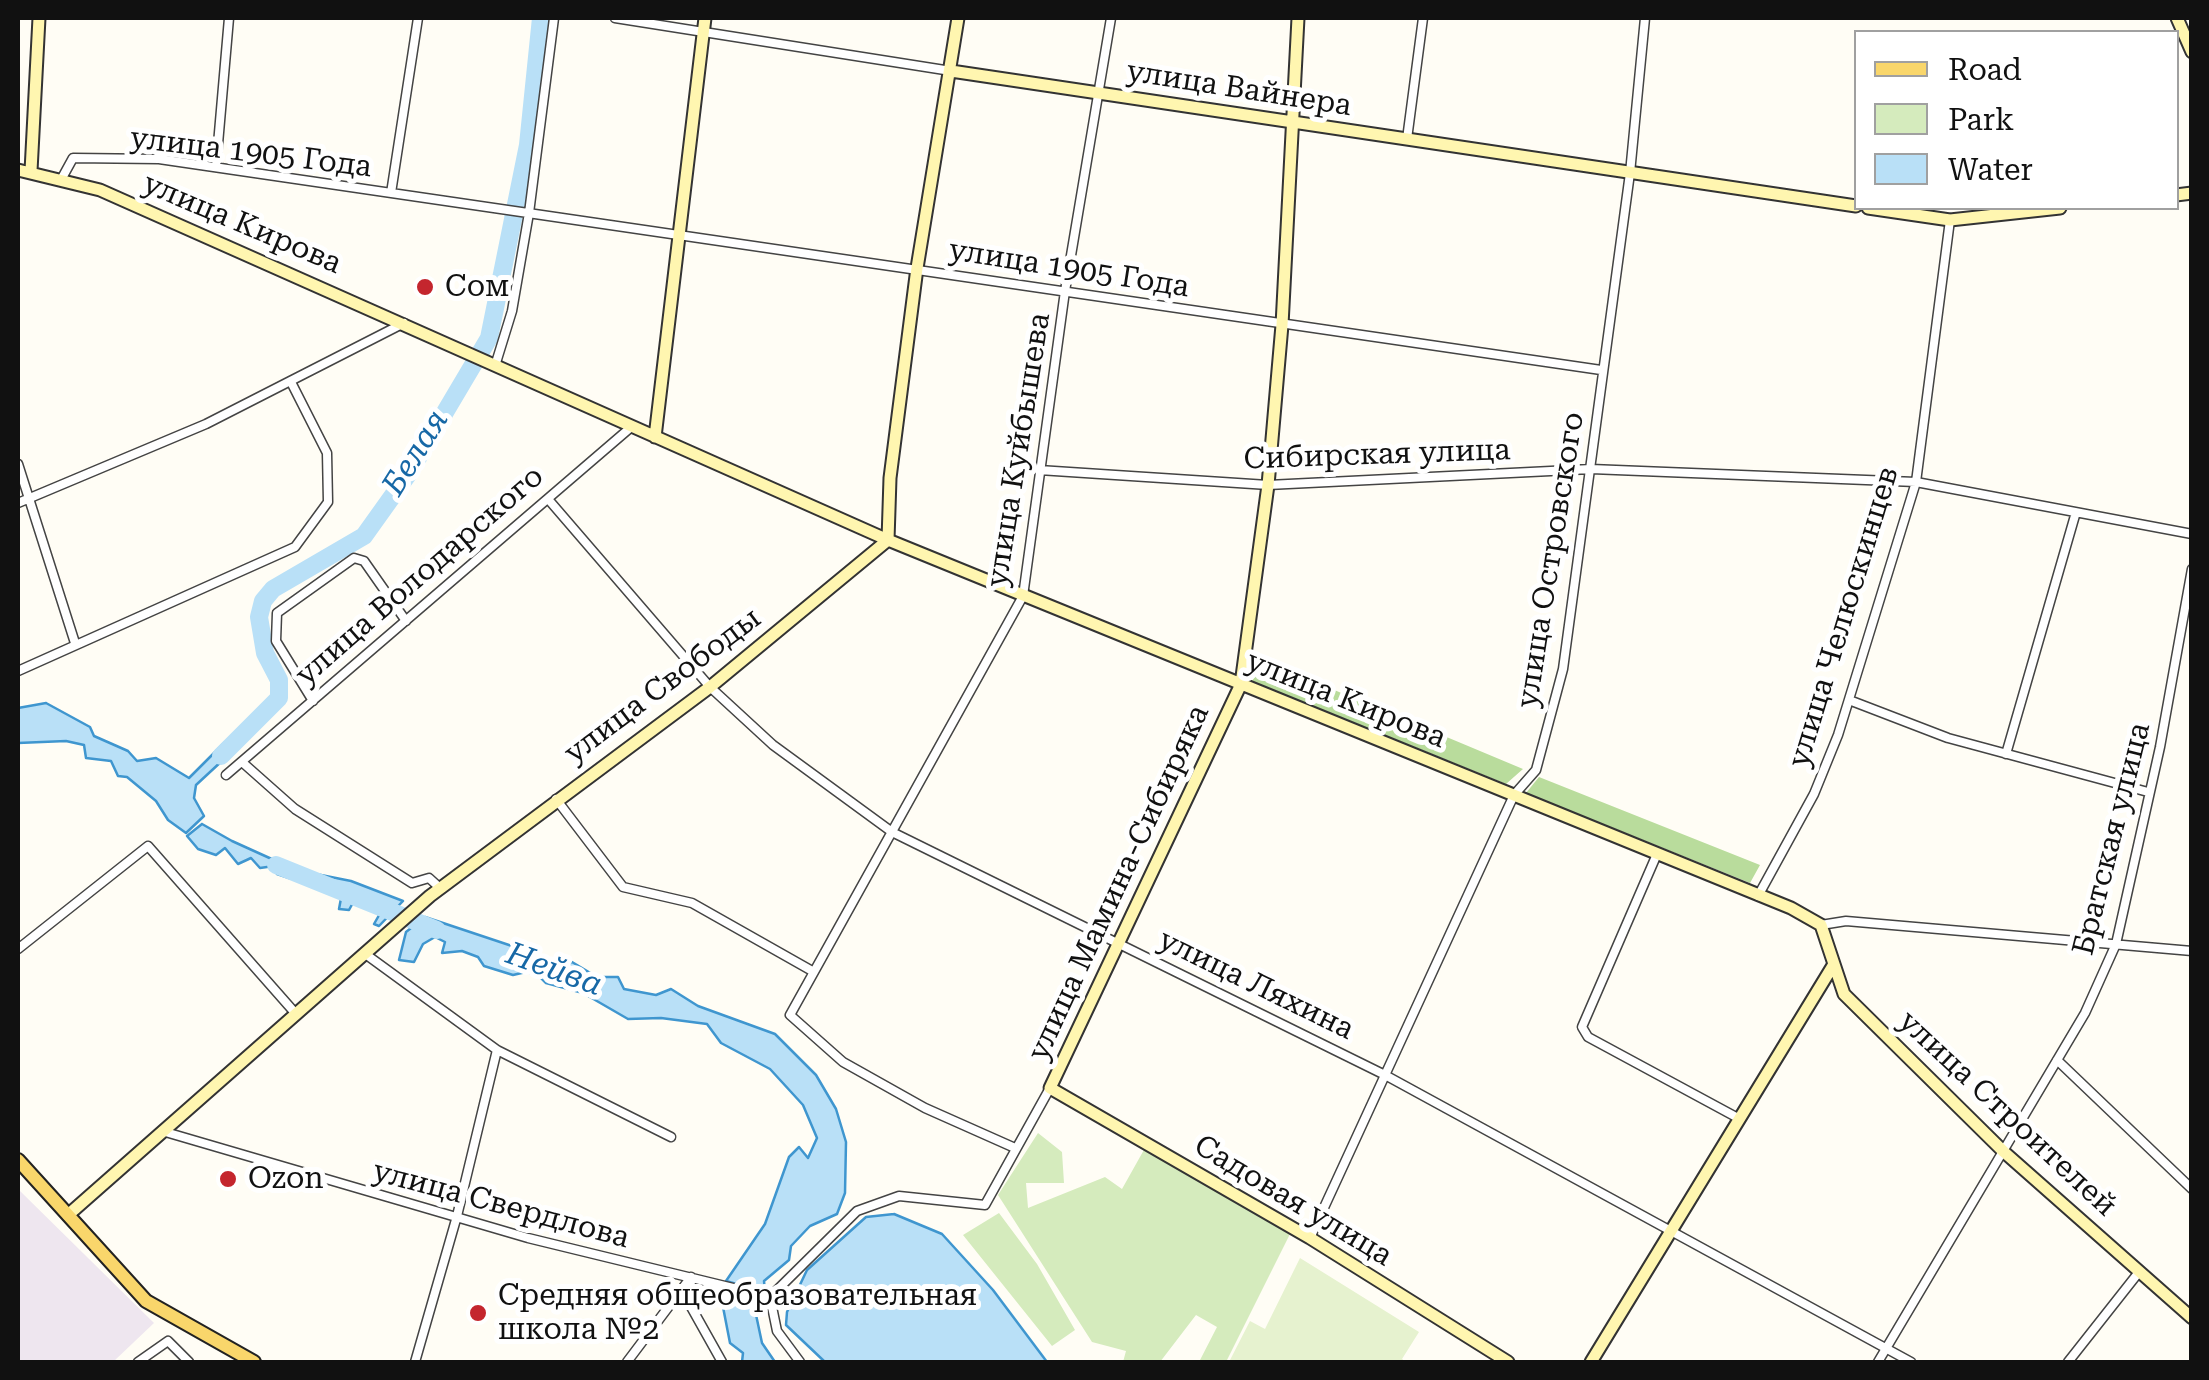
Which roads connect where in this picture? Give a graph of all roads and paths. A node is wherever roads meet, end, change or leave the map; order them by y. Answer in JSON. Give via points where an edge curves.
{"nodes":[{"id":1,"x":39,"y":18,"type":"edge"},
{"id":2,"x":229,"y":18,"type":"edge"},
{"id":3,"x":418,"y":18,"type":"edge"},
{"id":4,"x":554,"y":18,"type":"edge"},
{"id":5,"x":615,"y":18,"type":"edge"},
{"id":6,"x":958,"y":18,"type":"edge"},
{"id":7,"x":1110,"y":18,"type":"edge"},
{"id":8,"x":1298,"y":18,"type":"edge"},
{"id":9,"x":1423,"y":18,"type":"edge"},
{"id":10,"x":1646,"y":18,"type":"edge"},
{"id":11,"x":2177,"y":18,"type":"edge"},
{"id":12,"x":704,"y":24,"type":"edge"},
{"id":13,"x":2192,"y":52,"type":"edge"},
{"id":14,"x":951,"y":71,"type":"junction"},
{"id":15,"x":1099,"y":93,"type":"junction"},
{"id":16,"x":1290,"y":124,"type":"junction"},
{"id":17,"x":1406,"y":139,"type":"junction"},
{"id":18,"x":216,"y":167,"type":"junction"},
{"id":19,"x":24,"y":171,"type":"edge"},
{"id":20,"x":1630,"y":173,"type":"junction"},
{"id":21,"x":62,"y":178,"type":"junction"},
{"id":22,"x":392,"y":193,"type":"junction"},
{"id":23,"x":1854,"y":206,"type":"edge"},
{"id":24,"x":1882,"y":210,"type":"edge"},
{"id":25,"x":2042,"y":210,"type":"edge"},
{"id":26,"x":529,"y":213,"type":"junction"},
{"id":27,"x":1950,"y":220,"type":"junction"},
{"id":28,"x":682,"y":236,"type":"junction"},
{"id":29,"x":917,"y":268,"type":"junction"},
{"id":30,"x":1066,"y":291,"type":"junction"},
{"id":31,"x":404,"y":322,"type":"junction"},
{"id":32,"x":1282,"y":325,"type":"junction"},
{"id":33,"x":495,"y":366,"type":"junction"},
{"id":34,"x":1601,"y":370,"type":"junction"},
{"id":35,"x":291,"y":382,"type":"junction"},
{"id":36,"x":630,"y":428,"type":"junction"},
{"id":37,"x":655,"y":437,"type":"junction"},
{"id":38,"x":18,"y":464,"type":"edge"},
{"id":39,"x":1591,"y":469,"type":"junction"},
{"id":40,"x":1039,"y":470,"type":"junction"},
{"id":41,"x":1916,"y":482,"type":"junction"},
{"id":42,"x":1268,"y":485,"type":"junction"},
{"id":43,"x":29,"y":498,"type":"junction"},
{"id":44,"x":548,"y":499,"type":"junction"},
{"id":45,"x":18,"y":503,"type":"edge"},
{"id":46,"x":2076,"y":512,"type":"junction"},
{"id":47,"x":2192,"y":534,"type":"edge"},
{"id":48,"x":888,"y":540,"type":"junction"},
{"id":49,"x":2192,"y":569,"type":"edge"},
{"id":50,"x":1023,"y":596,"type":"junction"},
{"id":51,"x":406,"y":621,"type":"junction"},
{"id":52,"x":75,"y":643,"type":"junction"},
{"id":53,"x":18,"y":671,"type":"edge"},
{"id":54,"x":1241,"y":684,"type":"junction"},
{"id":55,"x":710,"y":687,"type":"junction"},
{"id":56,"x":1848,"y":700,"type":"junction"},
{"id":57,"x":313,"y":701,"type":"junction"},
{"id":58,"x":2006,"y":754,"type":"junction"},
{"id":59,"x":242,"y":762,"type":"junction"},
{"id":60,"x":226,"y":775,"type":"dead end"},
{"id":61,"x":2148,"y":792,"type":"junction"},
{"id":62,"x":1514,"y":795,"type":"junction"},
{"id":63,"x":556,"y":799,"type":"junction"},
{"id":64,"x":892,"y":832,"type":"junction"},
{"id":65,"x":1657,"y":854,"type":"junction"},
{"id":66,"x":435,"y":892,"type":"junction"},
{"id":67,"x":1758,"y":896,"type":"junction"},
{"id":68,"x":1822,"y":925,"type":"junction"},
{"id":69,"x":1118,"y":942,"type":"junction"},
{"id":70,"x":2116,"y":944,"type":"junction"},
{"id":71,"x":18,"y":949,"type":"edge"},
{"id":72,"x":2192,"y":951,"type":"edge"},
{"id":73,"x":364,"y":953,"type":"junction"},
{"id":74,"x":1834,"y":964,"type":"junction"},
{"id":75,"x":814,"y":972,"type":"junction"},
{"id":76,"x":296,"y":1014,"type":"junction"},
{"id":77,"x":497,"y":1050,"type":"junction"},
{"id":78,"x":2057,"y":1060,"type":"junction"},
{"id":79,"x":1385,"y":1074,"type":"junction"},
{"id":80,"x":1050,"y":1088,"type":"junction"},
{"id":81,"x":1738,"y":1118,"type":"junction"},
{"id":82,"x":161,"y":1131,"type":"junction"},
{"id":83,"x":672,"y":1137,"type":"dead end"},
{"id":84,"x":1015,"y":1148,"type":"junction"},
{"id":85,"x":2004,"y":1152,"type":"junction"},
{"id":86,"x":18,"y":1160,"type":"edge"},
{"id":87,"x":2192,"y":1189,"type":"edge"},
{"id":88,"x":68,"y":1215,"type":"junction"},
{"id":89,"x":457,"y":1216,"type":"junction"},
{"id":90,"x":1672,"y":1233,"type":"junction"},
{"id":91,"x":1310,"y":1238,"type":"junction"},
{"id":92,"x":2139,"y":1272,"type":"junction"},
{"id":93,"x":690,"y":1277,"type":"junction"},
{"id":94,"x":770,"y":1296,"type":"junction"},
{"id":95,"x":2192,"y":1318,"type":"edge"},
{"id":96,"x":1887,"y":1348,"type":"junction"},
{"id":97,"x":138,"y":1362,"type":"edge"},
{"id":98,"x":189,"y":1362,"type":"edge"},
{"id":99,"x":255,"y":1362,"type":"edge"},
{"id":100,"x":415,"y":1362,"type":"edge"},
{"id":101,"x":628,"y":1362,"type":"edge"},
{"id":102,"x":722,"y":1362,"type":"edge"},
{"id":103,"x":800,"y":1362,"type":"edge"},
{"id":104,"x":1508,"y":1362,"type":"edge"},
{"id":105,"x":1592,"y":1362,"type":"edge"},
{"id":106,"x":1878,"y":1362,"type":"edge"},
{"id":107,"x":1911,"y":1362,"type":"edge"},
{"id":108,"x":2068,"y":1362,"type":"edge"}],
"edges":[{"from":1,"to":19,"type":"main road"},
{"from":2,"to":18,"type":"street"},
{"from":3,"to":22,"type":"street"},
{"from":4,"to":26,"type":"street"},
{"from":5,"to":12,"type":"street","name":"улица Вайнера"},
{"from":6,"to":14,"type":"main road"},
{"from":7,"to":15,"type":"street","name":"улица Куйбышева"},
{"from":8,"to":16,"type":"main road","name":"улица Мамина-Сибиряка"},
{"from":9,"to":17,"type":"street"},
{"from":10,"to":20,"type":"street","name":"улица Островского"},
{"from":11,"to":13,"type":"main road"},
{"from":12,"to":14,"type":"street","name":"улица Вайнера"},
{"from":12,"to":28,"type":"main road"},
{"from":14,"to":15,"type":"main road","name":"улица Вайнера"},
{"from":14,"to":29,"type":"main road"},
{"from":15,"to":16,"type":"main road","name":"улица Вайнера"},
{"from":15,"to":30,"type":"street","name":"улица Куйбышева"},
{"from":16,"to":17,"type":"main road","name":"улица Вайнера"},
{"from":16,"to":32,"type":"main road","name":"улица Мамина-Сибиряка"},
{"from":17,"to":20,"type":"main road","name":"улица Вайнера"},
{"from":18,"to":21,"type":"street","name":"улица 1905 Года","via":[[72,158]]},
{"from":18,"to":22,"type":"street","name":"улица 1905 Года"},
{"from":19,"to":21,"type":"main road","name":"улица Кирова"},
{"from":20,"to":23,"type":"main road","name":"улица Вайнера"},
{"from":20,"to":34,"type":"street","name":"улица Островского"},
{"from":21,"to":31,"type":"main road","name":"улица Кирова"},
{"from":22,"to":26,"type":"street","name":"улица 1905 Года"},
{"from":24,"to":27,"type":"main road"},
{"from":25,"to":27,"type":"main road"},
{"from":26,"to":28,"type":"street","name":"улица 1905 Года"},
{"from":26,"to":33,"type":"street"},
{"from":27,"to":41,"type":"street","name":"улица Челюскинцев"},
{"from":28,"to":29,"type":"street","name":"улица 1905 Года"},
{"from":28,"to":37,"type":"main road"},
{"from":29,"to":30,"type":"street","name":"улица 1905 Года"},
{"from":29,"to":48,"type":"main road"},
{"from":30,"to":32,"type":"street","name":"улица 1905 Года"},
{"from":30,"to":40,"type":"street","name":"улица Куйбышева"},
{"from":31,"to":33,"type":"main road","name":"улица Кирова"},
{"from":31,"to":35,"type":"street"},
{"from":32,"to":34,"type":"street","name":"улица 1905 Года"},
{"from":32,"to":42,"type":"main road","name":"улица Мамина-Сибиряка"},
{"from":33,"to":36,"type":"main road","name":"улица Кирова"},
{"from":34,"to":39,"type":"street","name":"улица Островского"},
{"from":35,"to":43,"type":"street"},
{"from":35,"to":52,"type":"street","via":[[327,453],[328,502],[295,547]]},
{"from":36,"to":37,"type":"main road","name":"улица Кирова"},
{"from":36,"to":44,"type":"street","name":"улица Володарского"},
{"from":37,"to":48,"type":"main road","name":"улица Кирова"},
{"from":38,"to":43,"type":"street"},
{"from":39,"to":41,"type":"street","name":"Сибирская улица"},
{"from":39,"to":42,"type":"street","name":"Сибирская улица"},
{"from":39,"to":62,"type":"street","name":"улица Островского","via":[[1563,668],[1536,770]]},
{"from":40,"to":42,"type":"street","name":"Сибирская улица"},
{"from":40,"to":50,"type":"street","name":"улица Куйбышева"},
{"from":41,"to":46,"type":"street","name":"Сибирская улица"},
{"from":41,"to":56,"type":"street","name":"улица Челюскинцев"},
{"from":42,"to":54,"type":"main road","name":"улица Мамина-Сибиряка"},
{"from":43,"to":45,"type":"street"},
{"from":43,"to":52,"type":"street"},
{"from":44,"to":51,"type":"street","name":"улица Володарского"},
{"from":44,"to":55,"type":"street","name":"улица Ляхина"},
{"from":46,"to":47,"type":"street","name":"Сибирская улица"},
{"from":46,"to":58,"type":"street"},
{"from":48,"to":50,"type":"main road","name":"улица Кирова"},
{"from":48,"to":55,"type":"main road","name":"улица Свободы"},
{"from":49,"to":61,"type":"street","name":"Братская улица"},
{"from":50,"to":54,"type":"main road","name":"улица Кирова"},
{"from":50,"to":64,"type":"street","name":"улица Куйбышева"},
{"from":51,"to":57,"type":"street","name":"улица Володарского"},
{"from":51,"to":57,"type":"street","via":[[364,561],[354,558],[277,613],[276,641]]},
{"from":52,"to":53,"type":"street"},
{"from":54,"to":62,"type":"main road","name":"улица Кирова"},
{"from":54,"to":69,"type":"main road","name":"улица Мамина-Сибиряка"},
{"from":55,"to":63,"type":"main road","name":"улица Свободы"},
{"from":55,"to":64,"type":"street","name":"улица Ляхина","via":[[773,746]]},
{"from":56,"to":58,"type":"street"},
{"from":56,"to":67,"type":"street","name":"улица Челюскинцев","via":[[1814,794]]},
{"from":57,"to":59,"type":"street","name":"улица Володарского"},
{"from":58,"to":61,"type":"street"},
{"from":59,"to":60,"type":"street","name":"улица Володарского"},
{"from":59,"to":66,"type":"street","via":[[296,809],[412,883],[429,878]]},
{"from":61,"to":70,"type":"street","name":"Братская улица"},
{"from":62,"to":65,"type":"main road","name":"улица Кирова"},
{"from":62,"to":79,"type":"street","name":"улица Островского"},
{"from":63,"to":66,"type":"main road","name":"улица Свободы"},
{"from":63,"to":75,"type":"street","via":[[623,886],[692,903]]},
{"from":64,"to":69,"type":"street","name":"улица Ляхина"},
{"from":64,"to":75,"type":"street","name":"улица Куйбышева"},
{"from":65,"to":67,"type":"main road","name":"улица Кирова"},
{"from":65,"to":81,"type":"street","via":[[1582,1027],[1588,1037]]},
{"from":66,"to":73,"type":"main road","name":"улица Свободы"},
{"from":67,"to":68,"type":"main road","name":"улица Кирова"},
{"from":68,"to":70,"type":"street","name":"улица Кирова"},
{"from":68,"to":74,"type":"main road","name":"улица Строителей"},
{"from":69,"to":79,"type":"street","name":"улица Ляхина"},
{"from":69,"to":80,"type":"main road","name":"улица Мамина-Сибиряка"},
{"from":70,"to":72,"type":"street","name":"улица Кирова"},
{"from":70,"to":78,"type":"street","name":"Братская улица"},
{"from":71,"to":76,"type":"street","via":[[148,846]]},
{"from":73,"to":76,"type":"main road","name":"улица Свободы"},
{"from":73,"to":77,"type":"street"},
{"from":74,"to":81,"type":"main road"},
{"from":74,"to":85,"type":"main road","name":"улица Строителей","via":[[1844,994]]},
{"from":75,"to":84,"type":"street","name":"улица Куйбышева","via":[[790,1015],[843,1062]]},
{"from":76,"to":82,"type":"main road","name":"улица Свободы"},
{"from":77,"to":83,"type":"street"},
{"from":77,"to":89,"type":"street"},
{"from":78,"to":85,"type":"street","name":"Братская улица"},
{"from":78,"to":87,"type":"street"},
{"from":79,"to":90,"type":"street","name":"улица Ляхина"},
{"from":79,"to":91,"type":"street","name":"улица Островского"},
{"from":80,"to":84,"type":"street","name":"улица Мамина-Сибиряка"},
{"from":80,"to":91,"type":"main road","name":"Садовая улица"},
{"from":81,"to":90,"type":"main road"},
{"from":82,"to":88,"type":"main road","name":"улица Свободы"},
{"from":82,"to":89,"type":"street","name":"улица Свердлова"},
{"from":84,"to":94,"type":"street","name":"улица Мамина-Сибиряка","via":[[984,1205],[899,1196],[857,1211]]},
{"from":85,"to":92,"type":"main road","name":"улица Строителей"},
{"from":85,"to":96,"type":"street","name":"Братская улица"},
{"from":86,"to":88,"type":"main road"},
{"from":88,"to":99,"type":"main road","via":[[146,1301]]},
{"from":89,"to":93,"type":"street","name":"улица Свердлова"},
{"from":89,"to":100,"type":"street"},
{"from":90,"to":96,"type":"street","name":"улица Ляхина"},
{"from":90,"to":105,"type":"main road"},
{"from":91,"to":104,"type":"main road","name":"Садовая улица"},
{"from":92,"to":95,"type":"main road","name":"улица Строителей"},
{"from":92,"to":108,"type":"street"},
{"from":93,"to":94,"type":"street","name":"улица Свердлова"},
{"from":93,"to":101,"type":"street"},
{"from":93,"to":102,"type":"street","via":[[690,1305]]},
{"from":94,"to":103,"type":"street","via":[[777,1331]]},
{"from":96,"to":106,"type":"street","name":"Братская улица"},
{"from":96,"to":107,"type":"street","name":"улица Ляхина"},
{"from":97,"to":98,"type":"street","via":[[168,1341]]}]}
